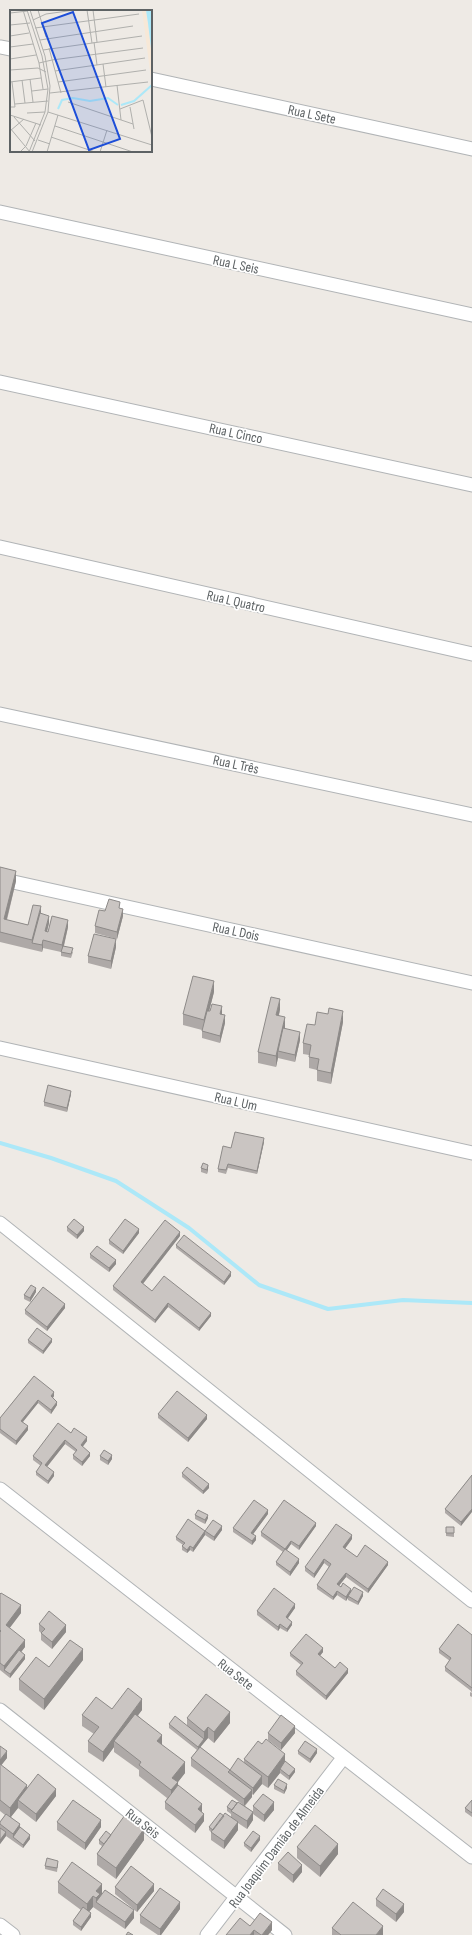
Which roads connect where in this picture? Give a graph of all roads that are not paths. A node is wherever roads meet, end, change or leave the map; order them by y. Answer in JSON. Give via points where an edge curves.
{"nodes":[{"id":1,"x":0,"y":47,"type":"edge"},
{"id":2,"x":10,"y":49,"type":"edge"},
{"id":3,"x":152,"y":79,"type":"edge"},
{"id":4,"x":472,"y":149,"type":"edge"},
{"id":5,"x":0,"y":212,"type":"edge"},
{"id":6,"x":472,"y":315,"type":"edge"},
{"id":7,"x":0,"y":382,"type":"edge"},
{"id":8,"x":472,"y":485,"type":"edge"},
{"id":9,"x":0,"y":547,"type":"edge"},
{"id":10,"x":472,"y":654,"type":"edge"},
{"id":11,"x":0,"y":714,"type":"edge"},
{"id":12,"x":472,"y":815,"type":"edge"},
{"id":13,"x":0,"y":878,"type":"edge"},
{"id":14,"x":472,"y":983,"type":"edge"},
{"id":15,"x":0,"y":1048,"type":"edge"},
{"id":16,"x":472,"y":1153,"type":"edge"},
{"id":17,"x":0,"y":1223,"type":"edge"},
{"id":18,"x":0,"y":1489,"type":"edge"},
{"id":19,"x":472,"y":1601,"type":"edge"},
{"id":20,"x":0,"y":1710,"type":"edge"},
{"id":21,"x":343,"y":1758,"type":"junction"},
{"id":22,"x":472,"y":1857,"type":"edge"},
{"id":23,"x":237,"y":1898,"type":"junction"},
{"id":24,"x":0,"y":1925,"type":"edge"},
{"id":25,"x":13,"y":1935,"type":"edge"},
{"id":26,"x":207,"y":1935,"type":"edge"},
{"id":27,"x":286,"y":1935,"type":"edge"}],
"edges":[{"from":1,"to":2,"type":"street"},
{"from":3,"to":4,"type":"street","name":"Rua L Sete"},
{"from":5,"to":6,"type":"street","name":"Rua L Seis"},
{"from":7,"to":8,"type":"street","name":"Rua L Cinco"},
{"from":9,"to":10,"type":"street","name":"Rua L Quatro"},
{"from":11,"to":12,"type":"street","name":"Rua L Três"},
{"from":13,"to":14,"type":"street","name":"Rua L Dois"},
{"from":15,"to":16,"type":"street","name":"Rua L Um"},
{"from":17,"to":19,"type":"street"},
{"from":18,"to":21,"type":"street","name":"Rua Sete"},
{"from":20,"to":23,"type":"street","name":"Rua Seis"},
{"from":21,"to":22,"type":"street","name":"Rua Sete"},
{"from":21,"to":23,"type":"street","name":"Rua Joaquim Damião de Almeida"},
{"from":23,"to":26,"type":"street","name":"Rua Joaquim Damião de Almeida"},
{"from":23,"to":27,"type":"street","name":"Rua Seis"},
{"from":24,"to":25,"type":"street"}]}
